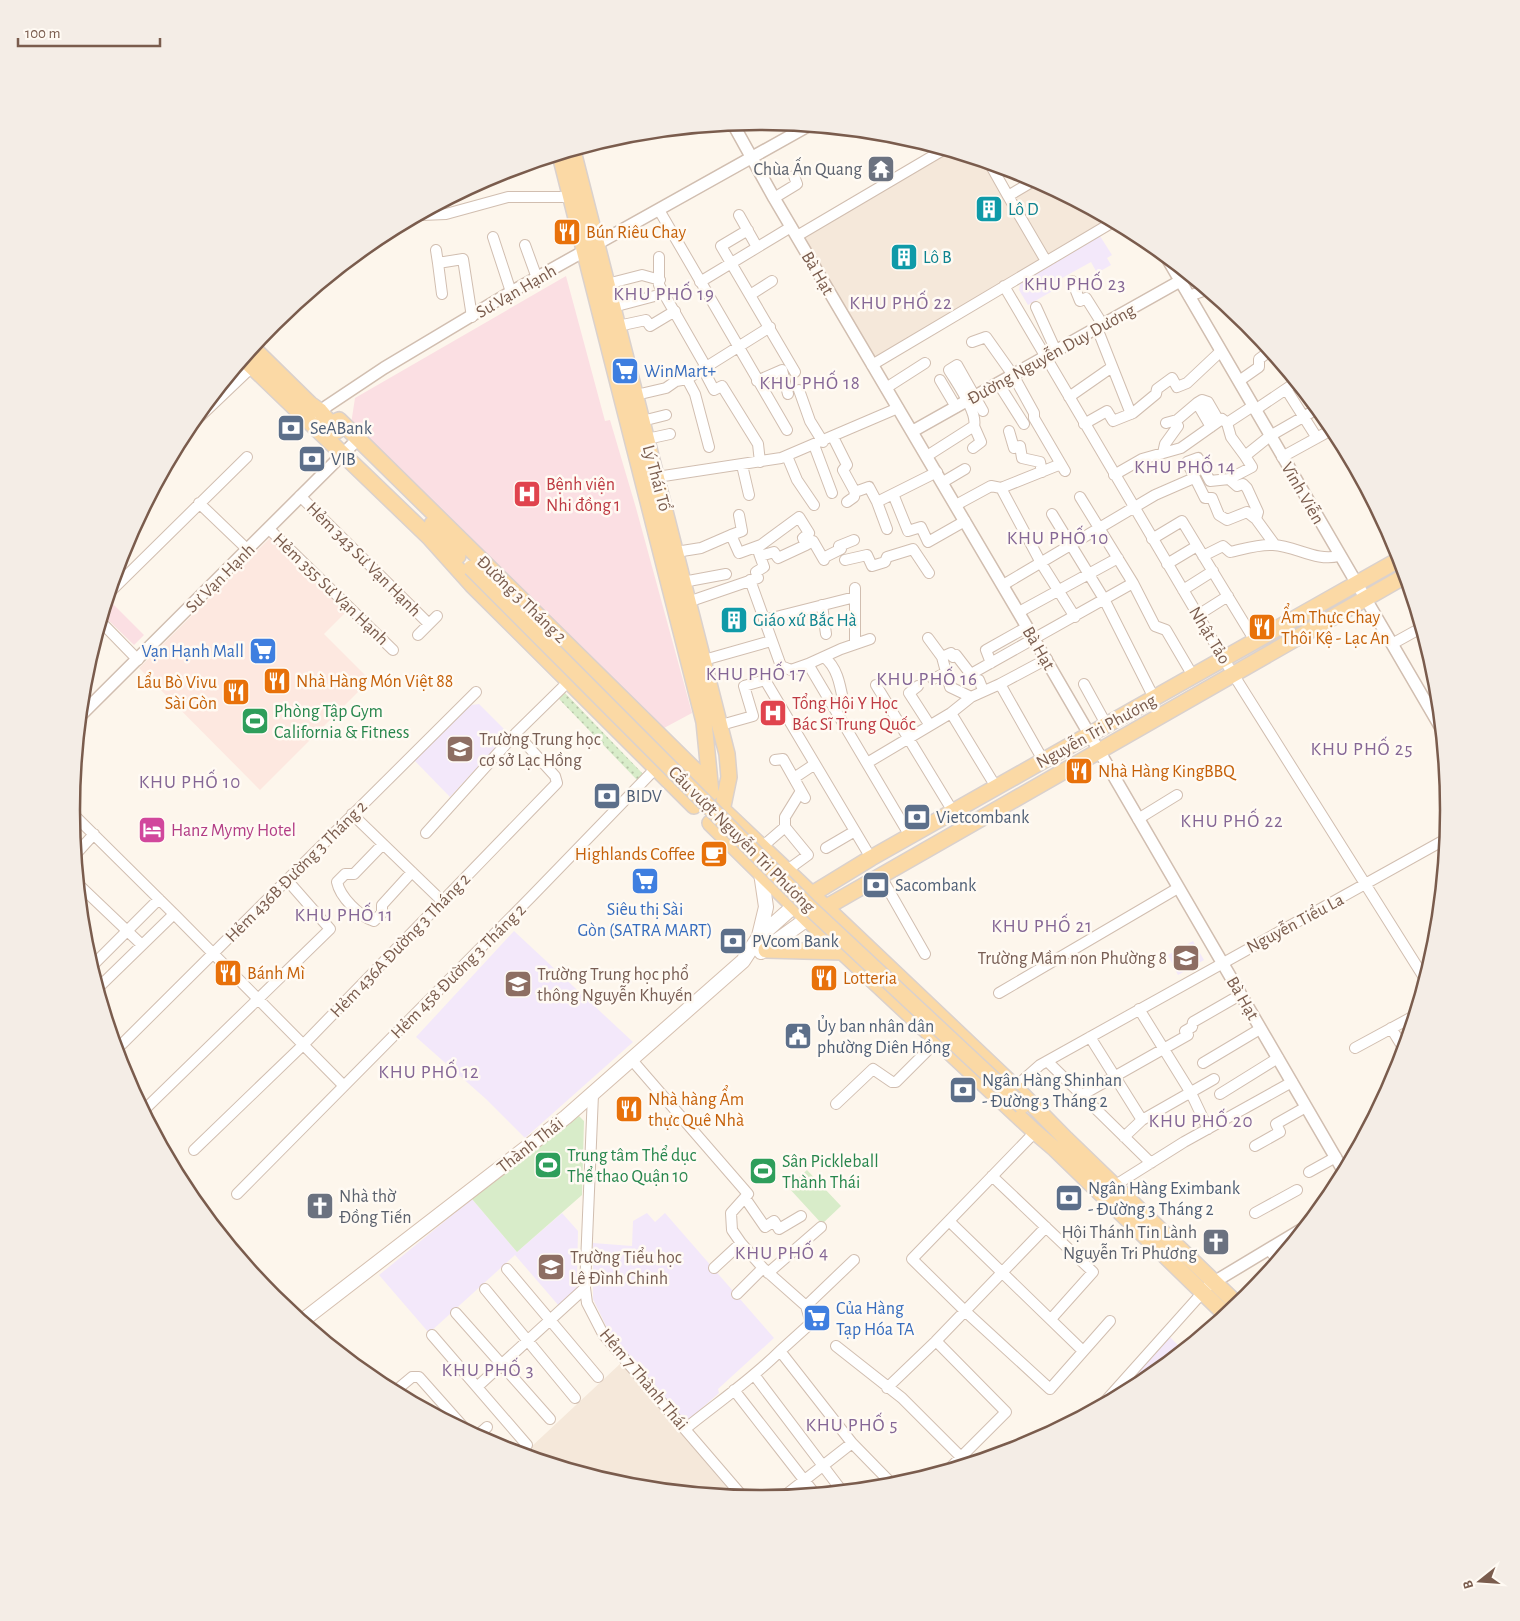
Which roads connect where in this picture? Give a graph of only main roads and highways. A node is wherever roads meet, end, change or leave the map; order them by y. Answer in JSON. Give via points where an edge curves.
{"nodes":[{"id":1,"x":574,"y":157,"type":"edge"},
{"id":2,"x":562,"y":161,"type":"edge"},
{"id":3,"x":591,"y":249,"type":"junction"},
{"id":4,"x":258,"y":353,"type":"edge"},
{"id":5,"x":248,"y":363,"type":"edge"},
{"id":6,"x":315,"y":416,"type":"junction"},
{"id":7,"x":351,"y":446,"type":"junction"},
{"id":8,"x":428,"y":514,"type":"junction"},
{"id":9,"x":433,"y":533,"type":"junction"},
{"id":10,"x":458,"y":556,"type":"joint"},
{"id":11,"x":672,"y":556,"type":"junction"},
{"id":12,"x":1393,"y":563,"type":"edge"},
{"id":13,"x":1399,"y":579,"type":"edge"},
{"id":14,"x":551,"y":632,"type":"junction"},
{"id":15,"x":709,"y":757,"type":"junction"},
{"id":16,"x":679,"y":759,"type":"junction"},
{"id":17,"x":707,"y":792,"type":"junction"},
{"id":18,"x":694,"y":806,"type":"junction"},
{"id":19,"x":723,"y":808,"type":"junction"},
{"id":20,"x":710,"y":823,"type":"junction"},
{"id":21,"x":761,"y":873,"type":"junction"},
{"id":22,"x":810,"y":894,"type":"junction"},
{"id":23,"x":794,"y":906,"type":"junction"},
{"id":24,"x":824,"y":907,"type":"junction"},
{"id":25,"x":807,"y":919,"type":"junction"},
{"id":26,"x":762,"y":944,"type":"junction"},
{"id":27,"x":842,"y":952,"type":"junction"},
{"id":28,"x":1061,"y":1144,"type":"junction"},
{"id":29,"x":1208,"y":1286,"type":"junction"},
{"id":30,"x":1231,"y":1300,"type":"edge"},
{"id":31,"x":1222,"y":1309,"type":"edge"},
{"id":32,"x":307,"y":1318,"type":"edge"}],
"edges":[{"from":1,"to":3,"type":"main road","name":"Lý Thái Tổ"},
{"from":2,"to":3,"type":"main road","name":"Lý Thái Tổ"},
{"from":3,"to":11,"type":"main road","name":"Lý Thái Tổ"},
{"from":3,"to":11,"type":"main road","name":"Lý Thái Tổ","via":[[607,284],[657,477]]},
{"from":4,"to":6,"type":"main road","name":"Đường 3 Tháng 2","via":[[310,404]]},
{"from":5,"to":6,"type":"main road","name":"Đường 3 Tháng 2"},
{"from":6,"to":7,"type":"main road","name":"Đường 3 Tháng 2"},
{"from":6,"to":7,"type":"main road","name":"Đường 3 Tháng 2","via":[[330,424]]},
{"from":7,"to":8,"type":"main road","name":"Đường 3 Tháng 2","via":[[398,484]]},
{"from":7,"to":9,"type":"main road","name":"Đường 3 Tháng 2"},
{"from":8,"to":9,"type":"main road","name":"Đường 3 Tháng 2"},
{"from":8,"to":14,"type":"main road","name":"Đường 3 Tháng 2"},
{"from":9,"to":10,"type":"main road","name":"Đường 3 Tháng 2"},
{"from":9,"to":14,"type":"main road","name":"Đường 3 Tháng 2"},
{"from":9,"to":18,"type":"main road","name":"Đường 3 Tháng 2","via":[[472,585],[566,685]]},
{"from":10,"to":28,"type":"main road","name":"Cầu vượt Nguyễn Tri Phương","bridge":true,"via":[[810,908]]},
{"from":11,"to":15,"type":"main road","name":"Lý Thái Tổ"},
{"from":11,"to":19,"type":"main road","name":"Lý Thái Tổ","via":[[684,582],[729,764]]},
{"from":12,"to":22,"type":"main road","name":"Nguyễn Tri Phương"},
{"from":13,"to":24,"type":"main road","name":"Nguyễn Tri Phương"},
{"from":14,"to":16,"type":"main road","name":"Đường 3 Tháng 2"},
{"from":15,"to":16,"type":"main road"},
{"from":15,"to":17,"type":"main road","name":"Lý Thái Tổ"},
{"from":16,"to":17,"type":"main road","name":"Đường 3 Tháng 2"},
{"from":17,"to":18,"type":"main road","via":[[698,797]]},
{"from":17,"to":19,"type":"main road","via":[[719,797]]},
{"from":18,"to":20,"type":"main road","via":[[698,819]]},
{"from":19,"to":20,"type":"main road","via":[[719,819]]},
{"from":19,"to":22,"type":"main road"},
{"from":20,"to":21,"type":"main road"},
{"from":21,"to":23,"type":"main road"},
{"from":21,"to":26,"type":"main road","via":[[766,907]]},
{"from":22,"to":23,"type":"main road","name":"Nguyễn Tri Phương"},
{"from":22,"to":24,"type":"main road"},
{"from":23,"to":25,"type":"main road"},
{"from":23,"to":26,"type":"main road","name":"Thành Thái"},
{"from":24,"to":25,"type":"main road","name":"Nguyễn Tri Phương"},
{"from":24,"to":28,"type":"main road","via":[[978,1048]]},
{"from":25,"to":26,"type":"main road","name":"Thành Thái"},
{"from":25,"to":27,"type":"main road"},
{"from":26,"to":27,"type":"main road"},
{"from":26,"to":32,"type":"main road","name":"Thành Thái","via":[[593,1094]]},
{"from":27,"to":28,"type":"main road","via":[[1032,1135]]},
{"from":28,"to":29,"type":"main road"},
{"from":28,"to":29,"type":"main road","via":[[1114,1186]]},
{"from":29,"to":30,"type":"main road"},
{"from":29,"to":31,"type":"main road"}]}
